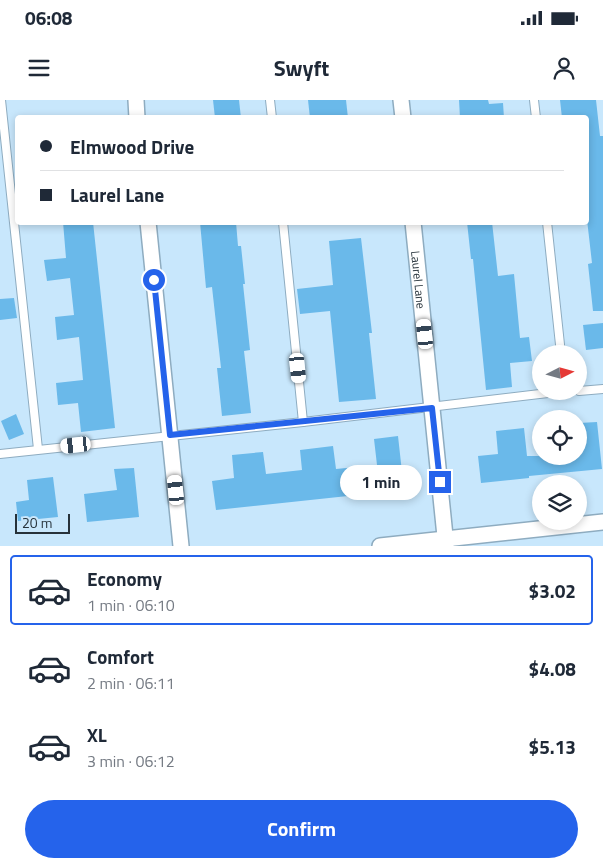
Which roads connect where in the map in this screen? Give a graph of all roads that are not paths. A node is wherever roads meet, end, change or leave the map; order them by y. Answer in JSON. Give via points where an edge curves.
{"nodes":[{"id":1,"x":1,"y":100,"type":"edge"},
{"id":2,"x":136,"y":100,"type":"edge"},
{"id":3,"x":270,"y":100,"type":"edge"},
{"id":4,"x":401,"y":100,"type":"edge"},
{"id":5,"x":534,"y":100,"type":"edge"},
{"id":6,"x":137,"y":115,"type":"edge"},
{"id":7,"x":272,"y":115,"type":"edge"},
{"id":8,"x":402,"y":115,"type":"edge"},
{"id":9,"x":536,"y":115,"type":"edge"},
{"id":10,"x":148,"y":225,"type":"edge"},
{"id":11,"x":283,"y":225,"type":"edge"},
{"id":12,"x":413,"y":225,"type":"edge"},
{"id":13,"x":547,"y":225,"type":"edge"},
{"id":14,"x":560,"y":345,"type":"edge"},
{"id":15,"x":603,"y":389,"type":"edge"},
{"id":16,"x":588,"y":390,"type":"edge"},
{"id":17,"x":532,"y":396,"type":"edge"},
{"id":18,"x":432,"y":408,"type":"junction"},
{"id":19,"x":303,"y":422,"type":"junction"},
{"id":20,"x":170,"y":435,"type":"junction"},
{"id":21,"x":38,"y":449,"type":"junction"},
{"id":22,"x":0,"y":454,"type":"edge"},
{"id":23,"x":603,"y":522,"type":"edge"},
{"id":24,"x":446,"y":542,"type":"edge"},
{"id":25,"x":181,"y":546,"type":"edge"},
{"id":26,"x":380,"y":546,"type":"edge"}],
"edges":[{"from":1,"to":21,"type":"lane"},
{"from":2,"to":6,"type":"street"},
{"from":3,"to":7,"type":"lane"},
{"from":4,"to":8,"type":"street"},
{"from":5,"to":9,"type":"lane"},
{"from":10,"to":20,"type":"street"},
{"from":11,"to":19,"type":"lane"},
{"from":12,"to":18,"type":"street","name":"Laurel Lane"},
{"from":13,"to":14,"type":"lane"},
{"from":15,"to":16,"type":"lane"},
{"from":17,"to":18,"type":"lane"},
{"from":18,"to":19,"type":"lane"},
{"from":18,"to":24,"type":"street","name":"Laurel Lane"},
{"from":19,"to":20,"type":"lane"},
{"from":20,"to":21,"type":"lane"},
{"from":20,"to":25,"type":"street"},
{"from":21,"to":22,"type":"lane"},
{"from":23,"to":24,"type":"street"},
{"from":24,"to":26,"type":"street"}]}
